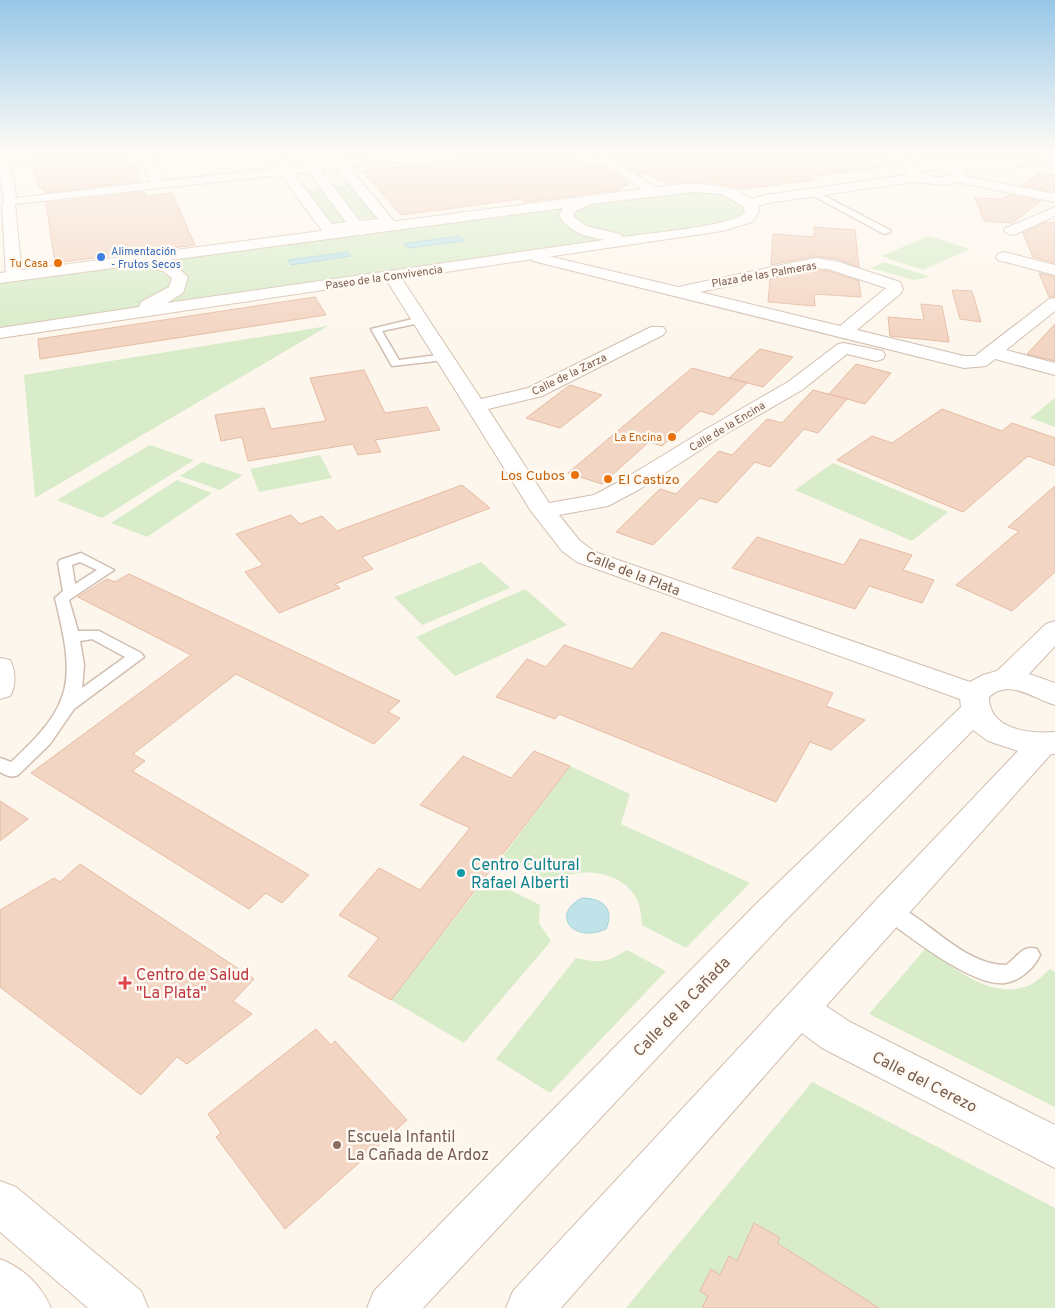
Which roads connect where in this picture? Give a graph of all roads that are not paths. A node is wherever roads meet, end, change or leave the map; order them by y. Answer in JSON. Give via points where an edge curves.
{"nodes":[{"id":1,"x":8,"y":213,"type":"edge"},
{"id":2,"x":316,"y":213,"type":"edge"},
{"id":3,"x":346,"y":213,"type":"edge"},
{"id":4,"x":381,"y":213,"type":"edge"},
{"id":5,"x":489,"y":213,"type":"edge"},
{"id":6,"x":567,"y":213,"type":"edge"},
{"id":7,"x":751,"y":213,"type":"edge"},
{"id":8,"x":852,"y":213,"type":"edge"},
{"id":9,"x":1051,"y":213,"type":"edge"},
{"id":10,"x":358,"y":228,"type":"junction"},
{"id":11,"x":887,"y":232,"type":"dead end"},
{"id":12,"x":1011,"y":232,"type":"dead end"},
{"id":13,"x":635,"y":239,"type":"junction"},
{"id":14,"x":534,"y":254,"type":"junction"},
{"id":15,"x":1004,"y":256,"type":"dead end"},
{"id":16,"x":125,"y":262,"type":"junction"},
{"id":17,"x":1055,"y":270,"type":"edge"},
{"id":18,"x":392,"y":276,"type":"junction"},
{"id":19,"x":7,"y":277,"type":"edge"},
{"id":20,"x":681,"y":293,"type":"junction"},
{"id":21,"x":1055,"y":303,"type":"edge"},
{"id":22,"x":132,"y":312,"type":"junction"},
{"id":23,"x":421,"y":320,"type":"junction"},
{"id":24,"x":657,"y":331,"type":"dead end"},
{"id":25,"x":844,"y":332,"type":"junction"},
{"id":26,"x":0,"y":333,"type":"edge"},
{"id":27,"x":902,"y":347,"type":"junction"},
{"id":28,"x":992,"y":352,"type":"junction"},
{"id":29,"x":445,"y":357,"type":"junction"},
{"id":30,"x":1055,"y":369,"type":"edge"},
{"id":31,"x":477,"y":406,"type":"junction"},
{"id":32,"x":543,"y":511,"type":"junction"},
{"id":33,"x":70,"y":593,"type":"dead end"},
{"id":34,"x":1055,"y":630,"type":"edge"},
{"id":35,"x":72,"y":637,"type":"junction"},
{"id":36,"x":0,"y":667,"type":"edge"},
{"id":37,"x":1006,"y":679,"type":"junction"},
{"id":38,"x":0,"y":689,"type":"edge"},
{"id":39,"x":1055,"y":695,"type":"edge"},
{"id":40,"x":975,"y":702,"type":"junction"},
{"id":41,"x":68,"y":705,"type":"junction"},
{"id":42,"x":1048,"y":744,"type":"edge"},
{"id":43,"x":0,"y":764,"type":"edge"},
{"id":44,"x":888,"y":910,"type":"junction"},
{"id":45,"x":1030,"y":955,"type":"dead end"},
{"id":46,"x":799,"y":1008,"type":"junction"},
{"id":47,"x":1055,"y":1147,"type":"edge"},
{"id":48,"x":0,"y":1203,"type":"edge"},
{"id":49,"x":0,"y":1282,"type":"edge"},
{"id":50,"x":27,"y":1308,"type":"edge"},
{"id":51,"x":124,"y":1308,"type":"edge"},
{"id":52,"x":391,"y":1308,"type":"edge"},
{"id":53,"x":530,"y":1308,"type":"edge"}],
"edges":[{"from":1,"to":19,"type":"street"},
{"from":2,"to":10,"type":"street","via":[[328,229]]},
{"from":3,"to":10,"type":"street"},
{"from":4,"to":10,"type":"street","via":[[388,222]]},
{"from":5,"to":10,"type":"street","name":"Paseo de la Convivencia"},
{"from":6,"to":13,"type":"street","name":"Paseo de la Convivencia","via":[[570,224],[585,231]]},
{"from":7,"to":13,"type":"street","name":"Paseo de la Convivencia","via":[[737,224]]},
{"from":8,"to":11,"type":"lane"},
{"from":9,"to":12,"type":"street"},
{"from":10,"to":16,"type":"street","name":"Paseo de la Convivencia"},
{"from":13,"to":14,"type":"street","name":"Paseo de la Convivencia"},
{"from":14,"to":18,"type":"street","name":"Paseo de la Convivencia"},
{"from":14,"to":20,"type":"street","name":"Plaza de las Palmeras","via":[[539,258]]},
{"from":15,"to":17,"type":"street"},
{"from":16,"to":19,"type":"street","name":"Paseo de la Convivencia"},
{"from":16,"to":22,"type":"street","name":"Paseo de la Convivencia","via":[[168,267],[180,277],[177,289]]},
{"from":18,"to":22,"type":"street","name":"Paseo de la Convivencia"},
{"from":18,"to":23,"type":"street","name":"Calle de la Plata"},
{"from":20,"to":25,"type":"street","name":"Plaza de las Palmeras"},
{"from":20,"to":25,"type":"street","name":"Plaza de las Palmeras","via":[[693,287],[815,263],[830,264],[894,285],[895,289]]},
{"from":21,"to":28,"type":"street","name":"Plaza de las Palmeras"},
{"from":22,"to":26,"type":"street","name":"Paseo de la Convivencia"},
{"from":23,"to":29,"type":"street","name":"Calle de la Plata"},
{"from":23,"to":29,"type":"lane","via":[[376,329],[396,364]]},
{"from":24,"to":31,"type":"street","name":"Calle de la Zarza","via":[[536,392]]},
{"from":25,"to":27,"type":"street","name":"Plaza de las Palmeras"},
{"from":27,"to":28,"type":"street","name":"Plaza de las Palmeras","via":[[964,362],[979,362]]},
{"from":27,"to":32,"type":"street","name":"Calle de la Encina","via":[[891,359],[844,348],[795,386],[632,484],[600,500]]},
{"from":28,"to":30,"type":"street"},
{"from":29,"to":31,"type":"street","name":"Calle de la Plata"},
{"from":31,"to":32,"type":"street","name":"Calle de la Plata"},
{"from":32,"to":40,"type":"street","name":"Calle de la Plata","via":[[571,546],[586,557]]},
{"from":33,"to":35,"type":"lane","via":[[62,598]]},
{"from":34,"to":37,"type":"street"},
{"from":35,"to":41,"type":"lane","via":[[76,674]]},
{"from":35,"to":41,"type":"lane","via":[[94,634],[136,657]]},
{"from":36,"to":38,"type":"street"},
{"from":37,"to":39,"type":"street","via":[[1031,684]]},
{"from":37,"to":40,"type":"street","name":"Calle de la Cañada","via":[[981,686]]},
{"from":40,"to":42,"type":"street","via":[[982,720],[1009,738]]},
{"from":40,"to":52,"type":"street","name":"Calle de la Cañada"},
{"from":41,"to":43,"type":"lane","via":[[58,724],[12,771]]},
{"from":42,"to":44,"type":"street"},
{"from":44,"to":45,"type":"lane","via":[[986,972],[1005,974],[1019,968]]},
{"from":44,"to":46,"type":"street"},
{"from":46,"to":47,"type":"street","name":"Calle del Cerezo","via":[[836,1035]]},
{"from":46,"to":53,"type":"street"},
{"from":48,"to":51,"type":"street"},
{"from":49,"to":50,"type":"street"}]}
